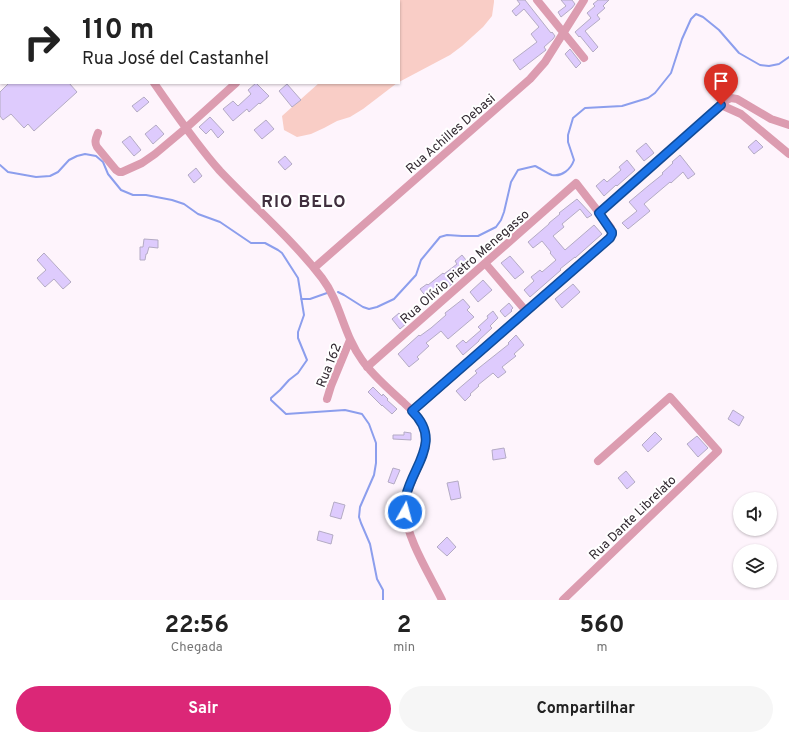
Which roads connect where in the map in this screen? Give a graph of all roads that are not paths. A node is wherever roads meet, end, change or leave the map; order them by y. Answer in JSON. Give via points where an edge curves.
{"nodes":[{"id":1,"x":537,"y":0,"type":"edge"},
{"id":2,"x":581,"y":2,"type":"edge"},
{"id":3,"x":564,"y":33,"type":"junction"},
{"id":4,"x":584,"y":58,"type":"dead end"},
{"id":5,"x":155,"y":84,"type":"edge"},
{"id":6,"x":235,"y":84,"type":"edge"},
{"id":7,"x":721,"y":105,"type":"junction"},
{"id":8,"x":789,"y":126,"type":"edge"},
{"id":9,"x":186,"y":128,"type":"junction"},
{"id":10,"x":98,"y":133,"type":"dead end"},
{"id":11,"x":789,"y":154,"type":"edge"},
{"id":12,"x":599,"y":213,"type":"junction"},
{"id":13,"x":485,"y":263,"type":"junction"},
{"id":14,"x":314,"y":268,"type":"junction"},
{"id":15,"x":526,"y":311,"type":"junction"},
{"id":16,"x":350,"y":340,"type":"junction"},
{"id":17,"x":367,"y":367,"type":"junction"},
{"id":18,"x":328,"y":398,"type":"dead end"},
{"id":19,"x":412,"y":411,"type":"junction"},
{"id":20,"x":598,"y":461,"type":"dead end"},
{"id":21,"x":442,"y":600,"type":"edge"},
{"id":22,"x":563,"y":600,"type":"edge"}],
"edges":[{"from":1,"to":3,"type":"street"},
{"from":2,"to":3,"type":"street","name":"Rua Achilles Debasi"},
{"from":3,"to":4,"type":"street"},
{"from":3,"to":14,"type":"street","name":"Rua Achilles Debasi","via":[[546,62],[530,79]]},
{"from":5,"to":9,"type":"street"},
{"from":6,"to":9,"type":"street"},
{"from":7,"to":8,"type":"street","via":[[731,98],[737,99]]},
{"from":7,"to":11,"type":"street","via":[[741,114]]},
{"from":7,"to":12,"type":"street"},
{"from":9,"to":10,"type":"street","via":[[149,158],[122,172],[116,170],[95,144]]},
{"from":9,"to":14,"type":"street","via":[[220,170]]},
{"from":12,"to":13,"type":"street","name":"Rua Olívio Pietro Menegasso","via":[[576,183]]},
{"from":12,"to":15,"type":"street","via":[[611,228],[610,238]]},
{"from":13,"to":15,"type":"street"},
{"from":13,"to":17,"type":"street","name":"Rua Olívio Pietro Menegasso"},
{"from":14,"to":16,"type":"street","via":[[329,287]]},
{"from":15,"to":19,"type":"street"},
{"from":16,"to":17,"type":"street"},
{"from":16,"to":18,"type":"street","name":"Rua 162"},
{"from":17,"to":19,"type":"street"},
{"from":19,"to":21,"type":"street","via":[[422,422],[426,443],[406,496],[406,520],[413,541]]},
{"from":20,"to":22,"type":"street","name":"Rua Dante Librelato","via":[[670,397],[718,451]]}]}
